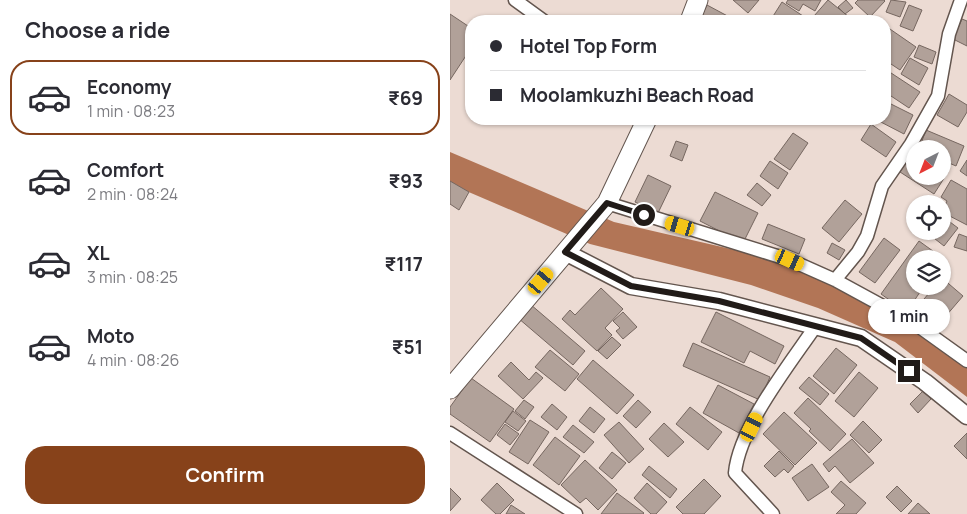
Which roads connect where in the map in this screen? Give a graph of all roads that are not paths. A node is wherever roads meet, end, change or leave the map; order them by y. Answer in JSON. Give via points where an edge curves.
{"nodes":[{"id":1,"x":515,"y":0,"type":"edge"},
{"id":2,"x":698,"y":0,"type":"edge"},
{"id":3,"x":961,"y":0,"type":"edge"},
{"id":4,"x":536,"y":15,"type":"edge"},
{"id":5,"x":692,"y":15,"type":"edge"},
{"id":6,"x":644,"y":125,"type":"edge"},
{"id":7,"x":605,"y":205,"type":"junction"},
{"id":8,"x":571,"y":246,"type":"junction"},
{"id":9,"x":835,"y":280,"type":"junction"},
{"id":10,"x":814,"y":327,"type":"junction"},
{"id":11,"x":967,"y":361,"type":"edge"},
{"id":12,"x":450,"y":389,"type":"edge"},
{"id":13,"x":967,"y":416,"type":"edge"},
{"id":14,"x":450,"y":433,"type":"edge"},
{"id":15,"x":576,"y":514,"type":"edge"},
{"id":16,"x":773,"y":514,"type":"edge"}],
"edges":[{"from":1,"to":4,"type":"street"},
{"from":2,"to":5,"type":"main road"},
{"from":3,"to":9,"type":"street","via":[[949,34],[938,96],[882,186],[867,236]]},
{"from":6,"to":7,"type":"main road"},
{"from":7,"to":8,"type":"main road"},
{"from":7,"to":9,"type":"street","via":[[790,260]]},
{"from":8,"to":10,"type":"street","via":[[631,286],[719,301]]},
{"from":8,"to":12,"type":"main road"},
{"from":9,"to":11,"type":"street","via":[[914,323]]},
{"from":10,"to":13,"type":"street","via":[[861,338]]},
{"from":10,"to":16,"type":"street","via":[[759,412],[736,458],[735,473]]},
{"from":14,"to":15,"type":"street"}]}
